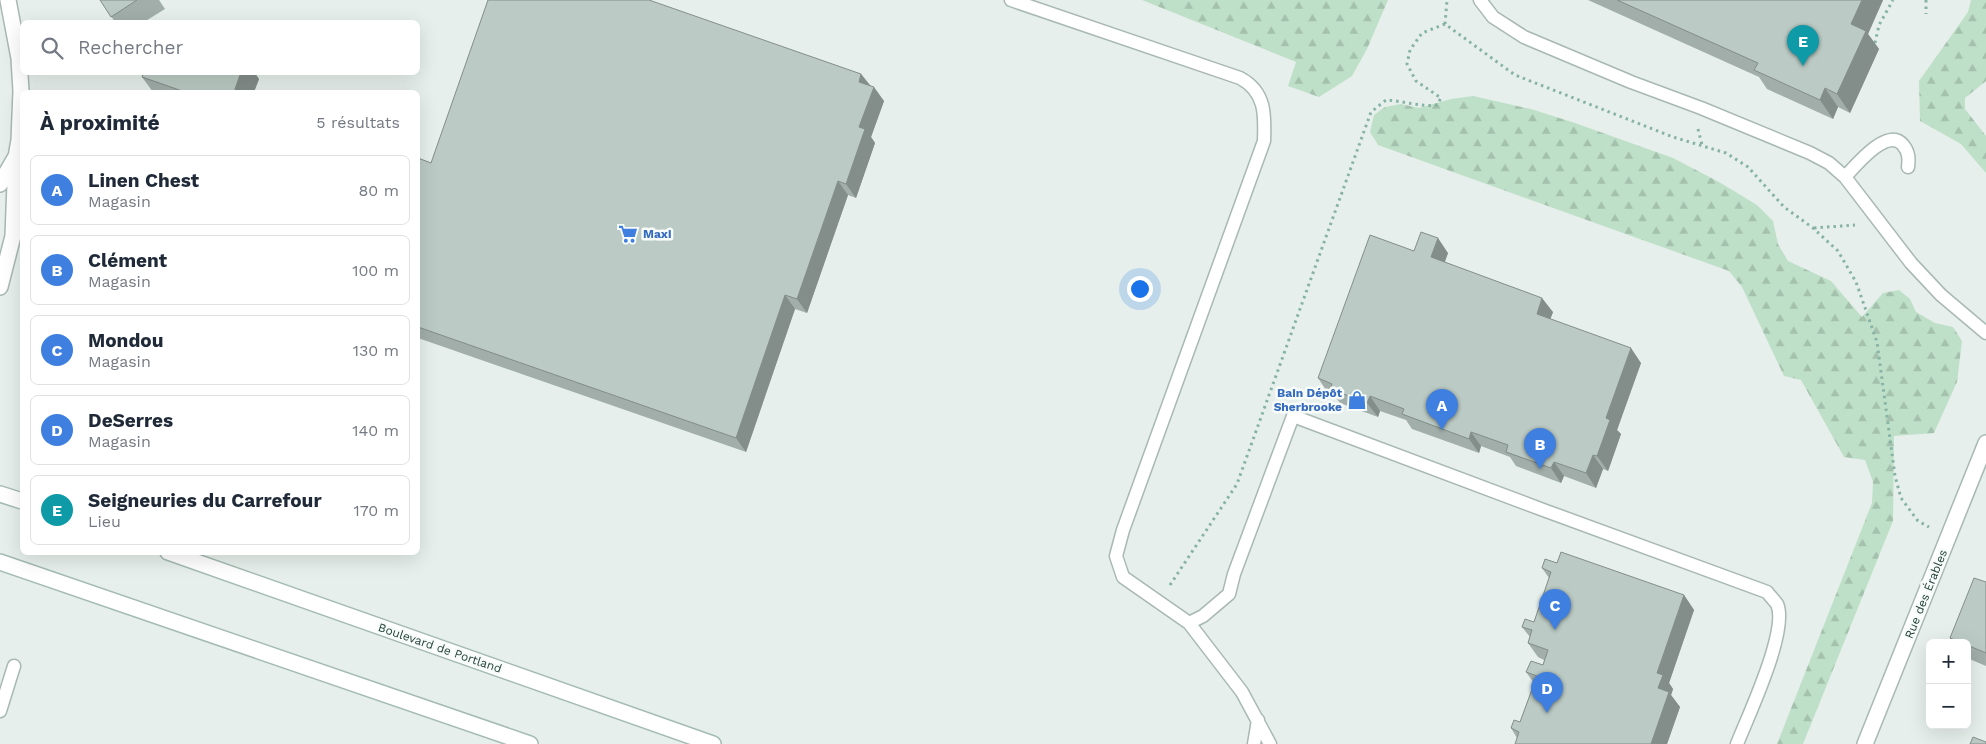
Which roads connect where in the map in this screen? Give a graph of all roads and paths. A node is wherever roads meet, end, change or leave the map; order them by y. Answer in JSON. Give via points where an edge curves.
{"nodes":[{"id":1,"x":8,"y":0,"type":"edge"},
{"id":2,"x":1011,"y":0,"type":"edge"},
{"id":3,"x":1446,"y":0,"type":"edge"},
{"id":4,"x":1480,"y":0,"type":"edge"},
{"id":5,"x":1893,"y":0,"type":"edge"},
{"id":6,"x":1926,"y":0,"type":"edge"},
{"id":7,"x":1926,"y":14,"type":"dead end"},
{"id":8,"x":1445,"y":24,"type":"junction"},
{"id":9,"x":1875,"y":43,"type":"dead end"},
{"id":10,"x":20,"y":74,"type":"edge"},
{"id":11,"x":20,"y":75,"type":"edge"},
{"id":12,"x":21,"y":90,"type":"edge"},
{"id":13,"x":20,"y":116,"type":"edge"},
{"id":14,"x":16,"y":157,"type":"junction"},
{"id":15,"x":1908,"y":168,"type":"dead end"},
{"id":16,"x":1845,"y":177,"type":"junction"},
{"id":17,"x":0,"y":184,"type":"edge"},
{"id":18,"x":1881,"y":223,"type":"junction"},
{"id":19,"x":1813,"y":228,"type":"junction"},
{"id":20,"x":0,"y":287,"type":"edge"},
{"id":21,"x":1986,"y":333,"type":"edge"},
{"id":22,"x":1986,"y":443,"type":"edge"},
{"id":23,"x":0,"y":494,"type":"edge"},
{"id":24,"x":20,"y":501,"type":"edge"},
{"id":25,"x":1948,"y":538,"type":"junction"},
{"id":26,"x":177,"y":555,"type":"edge"},
{"id":27,"x":0,"y":562,"type":"edge"},
{"id":28,"x":1159,"y":602,"type":"junction"},
{"id":29,"x":1189,"y":623,"type":"junction"},
{"id":30,"x":14,"y":666,"type":"dead end"},
{"id":31,"x":0,"y":711,"type":"edge"},
{"id":32,"x":1258,"y":720,"type":"junction"},
{"id":33,"x":530,"y":744,"type":"edge"},
{"id":34,"x":713,"y":744,"type":"edge"},
{"id":35,"x":1254,"y":744,"type":"edge"},
{"id":36,"x":1270,"y":744,"type":"edge"},
{"id":37,"x":1737,"y":744,"type":"edge"},
{"id":38,"x":1865,"y":744,"type":"edge"}],
"edges":[{"from":1,"to":10,"type":"main road"},
{"from":2,"to":28,"type":"lane","via":[[1240,78],[1258,94],[1265,116],[1264,141],[1116,556],[1123,577]]},
{"from":3,"to":8,"type":"path"},
{"from":4,"to":16,"type":"lane","via":[[1493,16],[1524,37],[1810,153]]},
{"from":5,"to":9,"type":"path","via":[[1879,25]]},
{"from":6,"to":7,"type":"path"},
{"from":8,"to":19,"type":"path","via":[[1515,75],[1673,137],[1726,153],[1748,166],[1784,207]]},
{"from":8,"to":28,"type":"path","via":[[1422,33],[1410,50],[1407,64],[1416,81],[1441,98],[1437,105],[1429,106],[1386,100],[1371,112],[1237,484]]},
{"from":11,"to":12,"type":"main road"},
{"from":13,"to":14,"type":"main road"},
{"from":14,"to":17,"type":"main road"},
{"from":14,"to":20,"type":"main road","via":[[13,236]]},
{"from":15,"to":16,"type":"lane","via":[[1909,156],[1905,147],[1898,140],[1891,139],[1863,158]]},
{"from":16,"to":18,"type":"lane"},
{"from":18,"to":19,"type":"path"},
{"from":18,"to":21,"type":"lane","via":[[1910,263],[1941,295]]},
{"from":19,"to":25,"type":"path","via":[[1838,251],[1856,282],[1877,342],[1900,498],[1918,521]]},
{"from":22,"to":25,"type":"main road","name":"Rue des Érables"},
{"from":23,"to":24,"type":"main road"},
{"from":25,"to":38,"type":"main road","name":"Rue des Érables"},
{"from":26,"to":34,"type":"main road","name":"Boulevard de Portland"},
{"from":27,"to":33,"type":"main road"},
{"from":28,"to":29,"type":"lane"},
{"from":29,"to":32,"type":"lane","via":[[1242,692]]},
{"from":29,"to":37,"type":"lane","via":[[1203,616],[1228,594],[1293,416],[1767,592],[1777,605],[1776,643]]},
{"from":30,"to":31,"type":"lane"},
{"from":32,"to":35,"type":"lane"},
{"from":32,"to":36,"type":"lane"}]}
